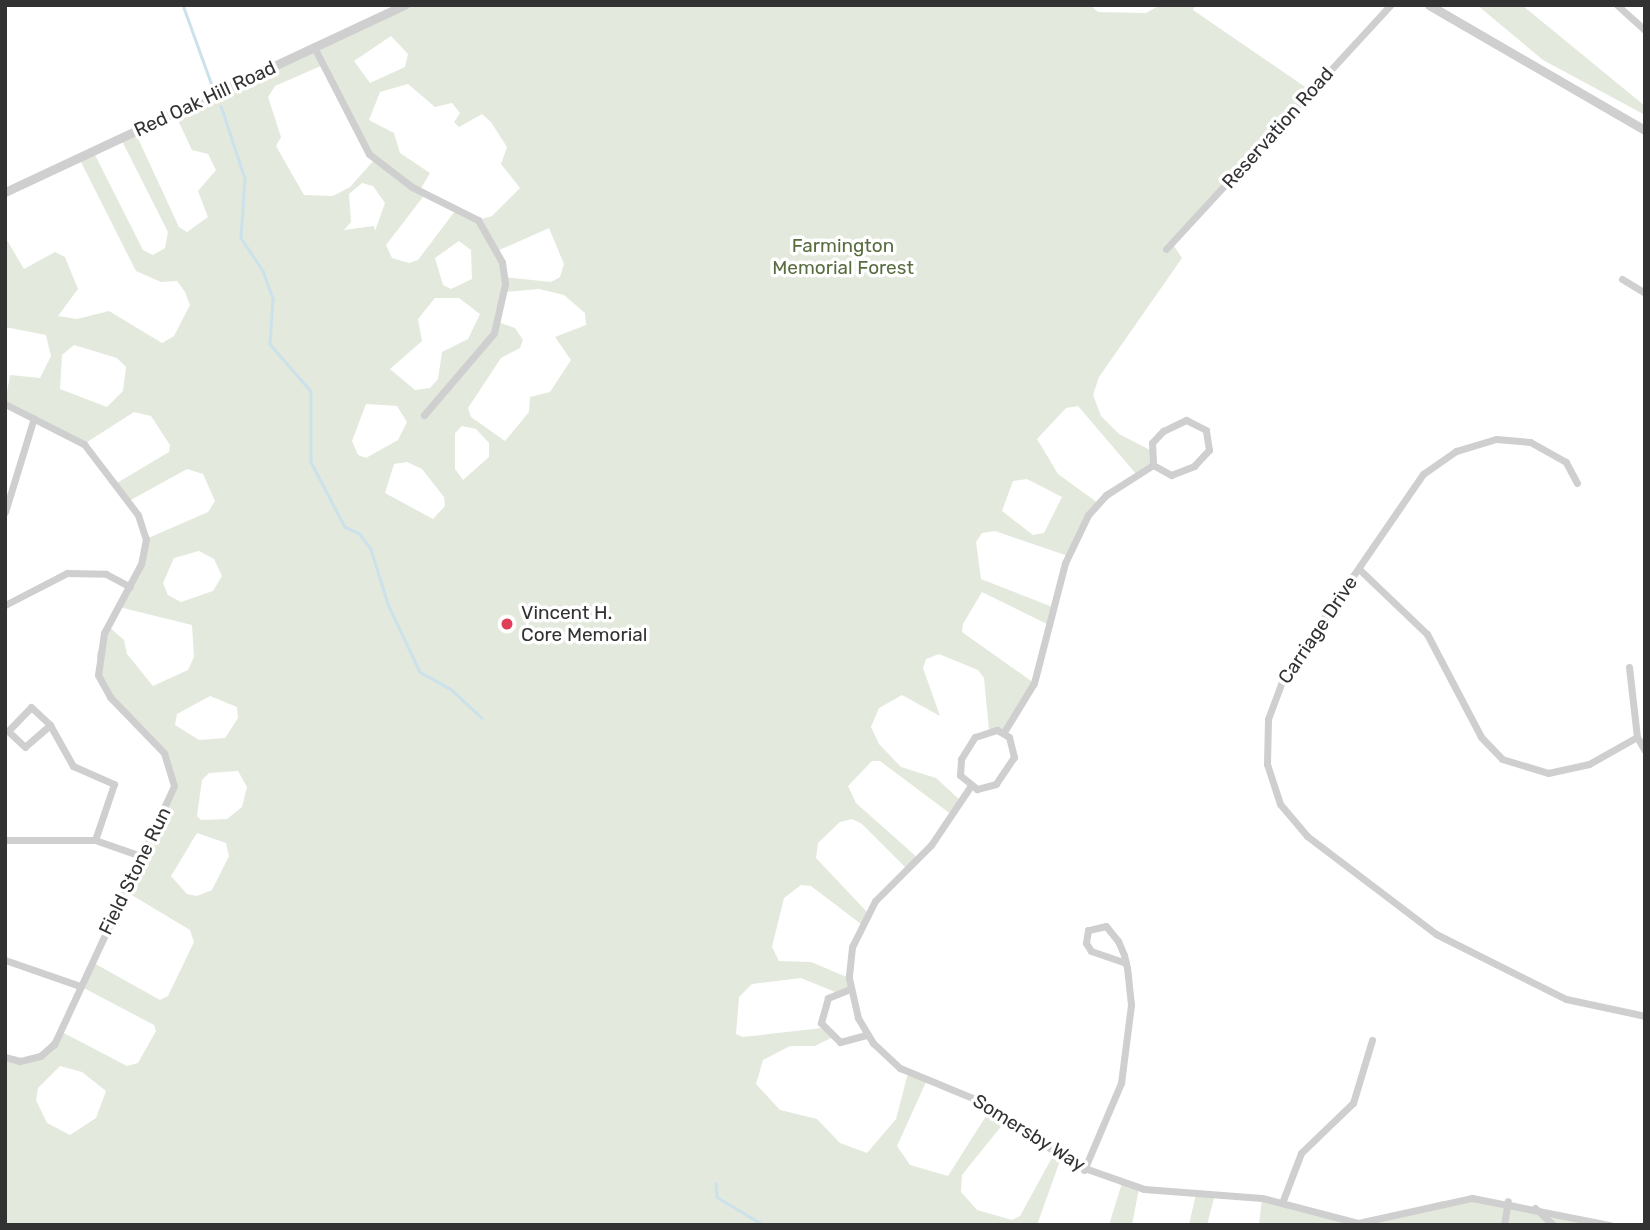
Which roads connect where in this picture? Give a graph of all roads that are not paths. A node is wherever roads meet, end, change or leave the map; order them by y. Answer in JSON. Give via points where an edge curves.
{"nodes":[{"id":1,"x":405,"y":5,"type":"edge"},
{"id":2,"x":1390,"y":5,"type":"edge"},
{"id":3,"x":1429,"y":5,"type":"edge"},
{"id":4,"x":1617,"y":5,"type":"edge"},
{"id":5,"x":1645,"y":30,"type":"edge"},
{"id":6,"x":315,"y":49,"type":"junction"},
{"id":7,"x":1645,"y":130,"type":"edge"},
{"id":8,"x":5,"y":192,"type":"edge"},
{"id":9,"x":1166,"y":249,"type":"dead end"},
{"id":10,"x":1622,"y":279,"type":"dead end"},
{"id":11,"x":1645,"y":293,"type":"edge"},
{"id":12,"x":5,"y":404,"type":"edge"},
{"id":13,"x":424,"y":415,"type":"dead end"},
{"id":14,"x":34,"y":418,"type":"junction"},
{"id":15,"x":1153,"y":465,"type":"junction"},
{"id":16,"x":1577,"y":483,"type":"dead end"},
{"id":17,"x":9,"y":489,"type":"edge"},
{"id":18,"x":5,"y":512,"type":"edge"},
{"id":19,"x":1359,"y":569,"type":"junction"},
{"id":20,"x":130,"y":587,"type":"junction"},
{"id":21,"x":5,"y":606,"type":"edge"},
{"id":22,"x":1629,"y":667,"type":"dead end"},
{"id":23,"x":50,"y":725,"type":"junction"},
{"id":24,"x":1004,"y":733,"type":"junction"},
{"id":25,"x":1637,"y":737,"type":"junction"},
{"id":26,"x":1645,"y":751,"type":"edge"},
{"id":27,"x":970,"y":787,"type":"junction"},
{"id":28,"x":5,"y":840,"type":"edge"},
{"id":29,"x":95,"y":840,"type":"junction"},
{"id":30,"x":141,"y":856,"type":"junction"},
{"id":31,"x":5,"y":960,"type":"edge"},
{"id":32,"x":1126,"y":963,"type":"junction"},
{"id":33,"x":80,"y":986,"type":"junction"},
{"id":34,"x":850,"y":989,"type":"junction"},
{"id":35,"x":1645,"y":1016,"type":"edge"},
{"id":36,"x":867,"y":1035,"type":"junction"},
{"id":37,"x":1372,"y":1040,"type":"dead end"},
{"id":38,"x":5,"y":1056,"type":"edge"},
{"id":39,"x":1084,"y":1170,"type":"junction"},
{"id":40,"x":1508,"y":1201,"type":"junction"},
{"id":41,"x":1283,"y":1202,"type":"junction"},
{"id":42,"x":1534,"y":1208,"type":"junction"},
{"id":43,"x":1358,"y":1224,"type":"edge"},
{"id":44,"x":1504,"y":1225,"type":"edge"},
{"id":45,"x":1553,"y":1225,"type":"edge"},
{"id":46,"x":1610,"y":1225,"type":"edge"}],
"edges":[{"from":1,"to":6,"type":"street","name":"Red Oak Hill Road"},
{"from":2,"to":9,"type":"street","name":"Reservation Road"},
{"from":3,"to":7,"type":"street"},
{"from":4,"to":5,"type":"street"},
{"from":6,"to":8,"type":"street","name":"Red Oak Hill Road"},
{"from":6,"to":13,"type":"street","via":[[369,154],[412,187],[478,220],[502,262],[505,284],[494,333]]},
{"from":10,"to":11,"type":"street"},
{"from":12,"to":14,"type":"street","name":"Field Stone Run"},
{"from":14,"to":17,"type":"street"},
{"from":14,"to":20,"type":"street","name":"Field Stone Run","via":[[84,444],[138,515],[146,539]]},
{"from":15,"to":15,"type":"street","via":[[1171,475],[1194,466],[1209,450],[1206,430],[1186,420],[1163,431],[1152,443]]},
{"from":15,"to":24,"type":"street","via":[[1106,495],[1087,515],[1065,563],[1043,660]]},
{"from":16,"to":19,"type":"street","name":"Carriage Drive","via":[[1566,462],[1530,442],[1496,439],[1456,451],[1423,474]]},
{"from":17,"to":18,"type":"street"},
{"from":19,"to":25,"type":"street","via":[[1427,635],[1481,737],[1502,759],[1548,773],[1589,764]]},
{"from":19,"to":35,"type":"street","name":"Carriage Drive","via":[[1275,697],[1268,719],[1267,764],[1280,804],[1307,836],[1466,952],[1566,999]]},
{"from":20,"to":21,"type":"street","via":[[106,574],[67,573]]},
{"from":20,"to":30,"type":"street","name":"Field Stone Run","via":[[104,633],[98,675],[110,697],[164,753],[174,786]]},
{"from":22,"to":25,"type":"street"},
{"from":23,"to":23,"type":"street","via":[[31,707],[8,731],[24,747]]},
{"from":23,"to":29,"type":"street","via":[[73,766],[114,784]]},
{"from":24,"to":27,"type":"street","via":[[1015,750],[1007,771],[990,788]]},
{"from":24,"to":27,"type":"street","via":[[981,732],[965,751],[960,775]]},
{"from":25,"to":26,"type":"street"},
{"from":27,"to":34,"type":"street","name":"Somersby Way","via":[[931,845],[867,912],[852,947]]},
{"from":28,"to":29,"type":"street"},
{"from":29,"to":30,"type":"street"},
{"from":30,"to":33,"type":"street","name":"Field Stone Run"},
{"from":31,"to":33,"type":"street"},
{"from":32,"to":32,"type":"street","via":[[1110,929],[1097,925],[1088,930],[1085,939],[1091,951]]},
{"from":32,"to":39,"type":"street","via":[[1131,1005],[1127,1056],[1114,1104]]},
{"from":33,"to":38,"type":"street","name":"Field Stone Run","via":[[54,1044],[40,1056],[20,1061]]},
{"from":34,"to":36,"type":"street","name":"Somersby Way"},
{"from":34,"to":36,"type":"street","via":[[828,998],[821,1023],[839,1042]]},
{"from":36,"to":39,"type":"street","name":"Somersby Way","via":[[900,1068],[982,1102]]},
{"from":37,"to":41,"type":"street","via":[[1353,1104],[1301,1153]]},
{"from":39,"to":41,"type":"street","name":"Somersby Way","via":[[1162,1192]]},
{"from":40,"to":42,"type":"street","name":"Somersby Way"},
{"from":40,"to":43,"type":"street","name":"Somersby Way","via":[[1443,1201]]},
{"from":40,"to":44,"type":"street"},
{"from":41,"to":43,"type":"street","name":"Somersby Way"},
{"from":42,"to":45,"type":"street","name":"Somersby Way"},
{"from":42,"to":46,"type":"street","name":"Somersby Way"}]}
